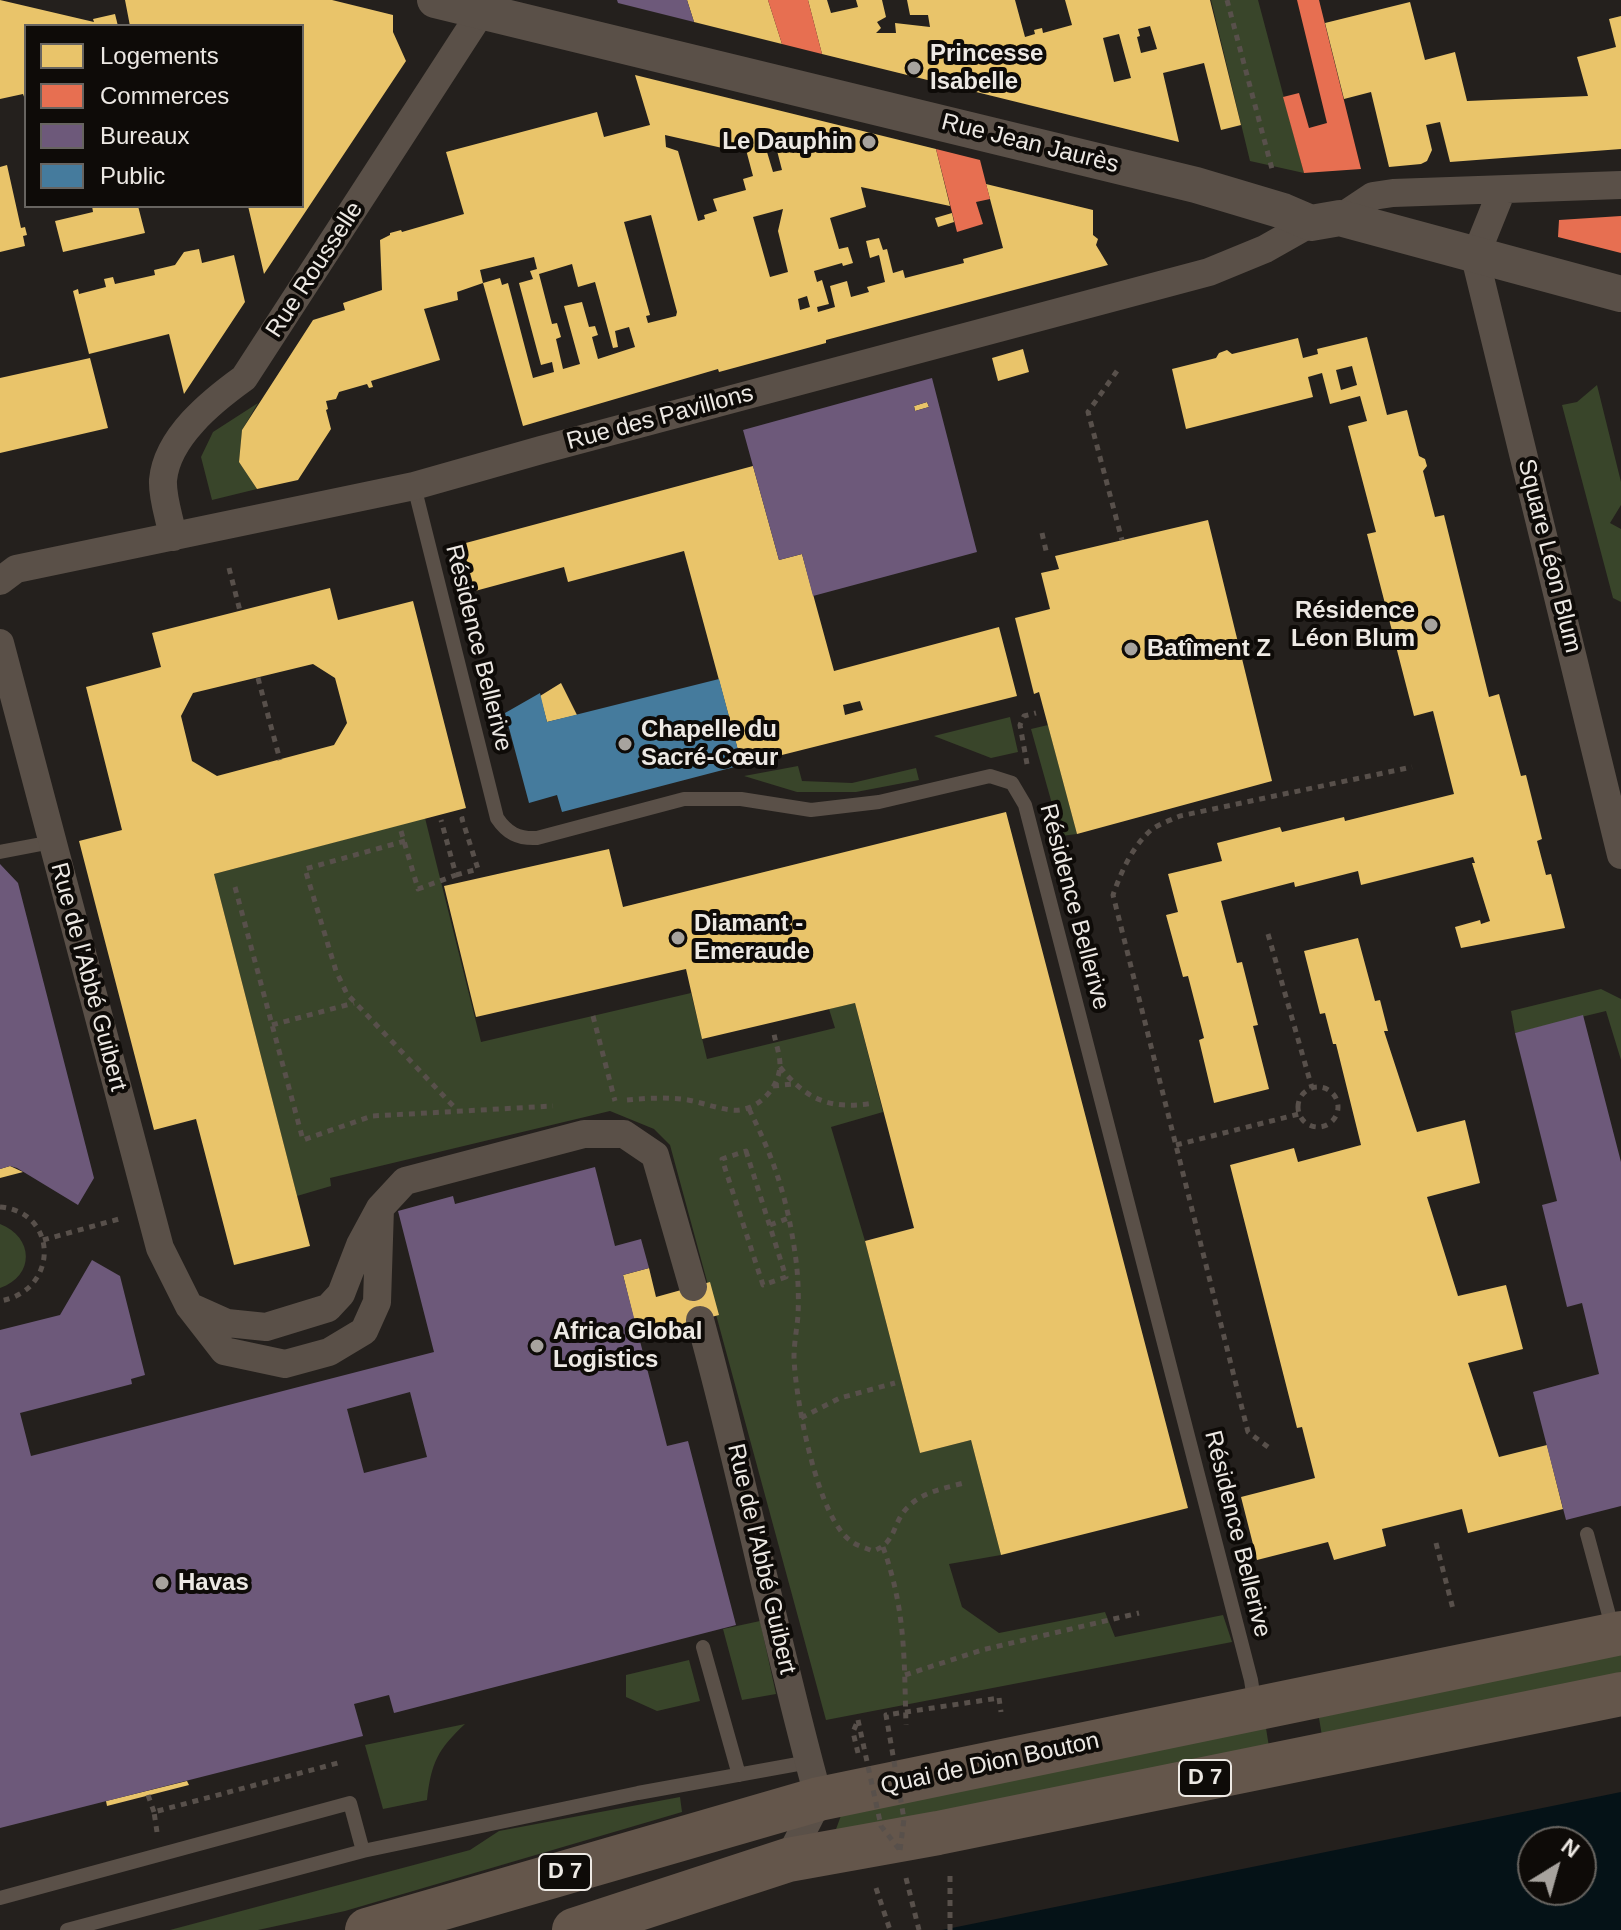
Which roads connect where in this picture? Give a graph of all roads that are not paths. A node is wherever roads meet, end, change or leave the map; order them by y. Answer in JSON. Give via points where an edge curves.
{"nodes":[{"id":1,"x":435,"y":0,"type":"edge"},
{"id":2,"x":486,"y":5,"type":"edge"},
{"id":3,"x":1621,"y":185,"type":"edge"},
{"id":4,"x":1502,"y":190,"type":"junction"},
{"id":5,"x":1311,"y":218,"type":"junction"},
{"id":6,"x":1475,"y":257,"type":"junction"},
{"id":7,"x":1621,"y":294,"type":"edge"},
{"id":8,"x":414,"y":486,"type":"junction"},
{"id":9,"x":173,"y":537,"type":"junction"},
{"id":10,"x":0,"y":581,"type":"edge"},
{"id":11,"x":0,"y":643,"type":"edge"},
{"id":12,"x":52,"y":842,"type":"junction"},
{"id":13,"x":0,"y":852,"type":"edge"},
{"id":14,"x":1621,"y":855,"type":"edge"},
{"id":15,"x":380,"y":1208,"type":"junction"},
{"id":16,"x":693,"y":1287,"type":"dead end"},
{"id":17,"x":189,"y":1306,"type":"junction"},
{"id":18,"x":700,"y":1320,"type":"dead end"},
{"id":19,"x":1587,"y":1534,"type":"dead end"},
{"id":20,"x":1618,"y":1634,"type":"edge"},
{"id":21,"x":703,"y":1647,"type":"dead end"},
{"id":22,"x":1621,"y":1694,"type":"edge"},
{"id":23,"x":1255,"y":1708,"type":"junction"},
{"id":24,"x":739,"y":1775,"type":"junction"},
{"id":25,"x":814,"y":1781,"type":"junction"},
{"id":26,"x":363,"y":1851,"type":"junction"},
{"id":27,"x":788,"y":1860,"type":"junction"},
{"id":28,"x":0,"y":1898,"type":"edge"},
{"id":29,"x":67,"y":1930,"type":"edge"},
{"id":30,"x":367,"y":1930,"type":"edge"},
{"id":31,"x":574,"y":1930,"type":"edge"}],
"edges":[{"from":1,"to":2,"type":"street","name":"Rue Jean Jaurès"},
{"from":2,"to":5,"type":"street","name":"Rue Jean Jaurès"},
{"from":2,"to":9,"type":"street","name":"Rue Rousselle","via":[[244,378],[206,405],[171,452],[163,481]]},
{"from":3,"to":4,"type":"street","name":"Rue des Pavillons"},
{"from":4,"to":5,"type":"street","name":"Rue des Pavillons","via":[[1393,193]]},
{"from":4,"to":6,"type":"street"},
{"from":5,"to":6,"type":"street","name":"Rue Jean Jaurès"},
{"from":5,"to":8,"type":"street","name":"Rue des Pavillons","via":[[1265,249],[1209,272]]},
{"from":6,"to":7,"type":"street","name":"Rue Jean Jaurès"},
{"from":6,"to":14,"type":"street","name":"Square Léon Blum"},
{"from":8,"to":9,"type":"street","name":"Rue des Pavillons"},
{"from":8,"to":23,"type":"lane","name":"Résidence Bellerive","via":[[497,818],[525,839],[684,799],[727,798],[811,810],[879,802],[990,776],[1012,783],[1025,805]]},
{"from":9,"to":10,"type":"street","name":"Rue des Pavillons","via":[[16,569]]},
{"from":11,"to":12,"type":"street","name":"Rue de l'Abbé Guibert"},
{"from":12,"to":13,"type":"lane"},
{"from":12,"to":17,"type":"street","name":"Rue de l'Abbé Guibert","via":[[160,1248]]},
{"from":15,"to":16,"type":"street","via":[[405,1181],[584,1134],[624,1134],[655,1155]]},
{"from":15,"to":17,"type":"street","via":[[341,1294],[328,1308],[266,1327],[227,1323]]},
{"from":15,"to":17,"type":"street","name":"Rue de l'Abbé Guibert","via":[[377,1302],[364,1331],[329,1352],[285,1364],[224,1351]]},
{"from":18,"to":25,"type":"street","name":"Rue de l'Abbé Guibert"},
{"from":19,"to":20,"type":"lane"},
{"from":20,"to":23,"type":"main road","name":"Quai de Dion Bouton","number":"D 7"},
{"from":21,"to":24,"type":"lane"},
{"from":22,"to":27,"type":"main road","number":"D 7"},
{"from":23,"to":25,"type":"main road","name":"Quai de Dion Bouton","number":"D 7"},
{"from":24,"to":25,"type":"lane"},
{"from":24,"to":26,"type":"lane"},
{"from":25,"to":27,"type":"street"},
{"from":25,"to":30,"type":"main road","name":"Quai de Dion Bouton","number":"D 7"},
{"from":26,"to":28,"type":"lane","via":[[350,1803]]},
{"from":26,"to":29,"type":"lane"},
{"from":27,"to":31,"type":"main road","number":"D 7"}]}
